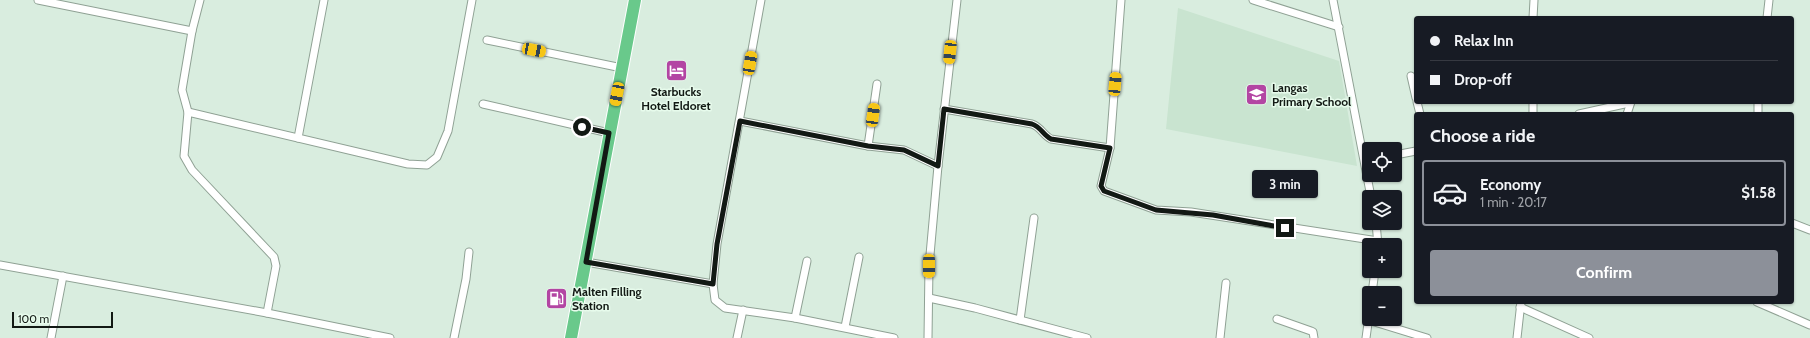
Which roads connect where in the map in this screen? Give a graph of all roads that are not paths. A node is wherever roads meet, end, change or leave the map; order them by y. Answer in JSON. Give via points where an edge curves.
{"nodes":[{"id":1,"x":38,"y":0,"type":"edge"},
{"id":2,"x":200,"y":0,"type":"edge"},
{"id":3,"x":324,"y":0,"type":"edge"},
{"id":4,"x":472,"y":0,"type":"edge"},
{"id":5,"x":635,"y":0,"type":"edge"},
{"id":6,"x":761,"y":0,"type":"edge"},
{"id":7,"x":957,"y":0,"type":"edge"},
{"id":8,"x":1122,"y":0,"type":"edge"},
{"id":9,"x":1253,"y":0,"type":"edge"},
{"id":10,"x":1333,"y":0,"type":"edge"},
{"id":11,"x":1534,"y":0,"type":"edge"},
{"id":12,"x":1769,"y":0,"type":"edge"},
{"id":13,"x":1533,"y":16,"type":"edge"},
{"id":14,"x":1767,"y":16,"type":"edge"},
{"id":15,"x":1338,"y":27,"type":"junction"},
{"id":16,"x":192,"y":31,"type":"junction"},
{"id":17,"x":487,"y":40,"type":"dead end"},
{"id":18,"x":622,"y":68,"type":"junction"},
{"id":19,"x":1411,"y":76,"type":"dead end"},
{"id":20,"x":877,"y":84,"type":"dead end"},
{"id":21,"x":1414,"y":89,"type":"edge"},
{"id":22,"x":483,"y":104,"type":"dead end"},
{"id":23,"x":1625,"y":104,"type":"edge"},
{"id":24,"x":944,"y":109,"type":"junction"},
{"id":25,"x":188,"y":112,"type":"junction"},
{"id":26,"x":1588,"y":112,"type":"edge"},
{"id":27,"x":740,"y":121,"type":"junction"},
{"id":28,"x":609,"y":133,"type":"junction"},
{"id":29,"x":298,"y":138,"type":"junction"},
{"id":30,"x":1362,"y":142,"type":"edge"},
{"id":31,"x":868,"y":146,"type":"junction"},
{"id":32,"x":1110,"y":148,"type":"junction"},
{"id":33,"x":1414,"y":151,"type":"edge"},
{"id":34,"x":1402,"y":153,"type":"edge"},
{"id":35,"x":938,"y":166,"type":"junction"},
{"id":36,"x":1034,"y":218,"type":"dead end"},
{"id":37,"x":1794,"y":224,"type":"edge"},
{"id":38,"x":1810,"y":230,"type":"edge"},
{"id":39,"x":1362,"y":240,"type":"edge"},
{"id":40,"x":469,"y":252,"type":"dead end"},
{"id":41,"x":859,"y":257,"type":"dead end"},
{"id":42,"x":808,"y":261,"type":"dead end"},
{"id":43,"x":586,"y":262,"type":"junction"},
{"id":44,"x":0,"y":265,"type":"edge"},
{"id":45,"x":63,"y":276,"type":"junction"},
{"id":46,"x":1226,"y":283,"type":"dead end"},
{"id":47,"x":713,"y":284,"type":"junction"},
{"id":48,"x":929,"y":298,"type":"junction"},
{"id":49,"x":1521,"y":304,"type":"edge"},
{"id":50,"x":1762,"y":304,"type":"edge"},
{"id":51,"x":743,"y":310,"type":"junction"},
{"id":52,"x":267,"y":313,"type":"junction"},
{"id":53,"x":795,"y":318,"type":"junction"},
{"id":54,"x":1277,"y":319,"type":"dead end"},
{"id":55,"x":1020,"y":320,"type":"junction"},
{"id":56,"x":1810,"y":324,"type":"edge"},
{"id":57,"x":1368,"y":326,"type":"edge"},
{"id":58,"x":1392,"y":326,"type":"edge"},
{"id":59,"x":845,"y":328,"type":"junction"},
{"id":60,"x":52,"y":338,"type":"edge"},
{"id":61,"x":390,"y":338,"type":"edge"},
{"id":62,"x":454,"y":338,"type":"edge"},
{"id":63,"x":572,"y":338,"type":"edge"},
{"id":64,"x":737,"y":338,"type":"edge"},
{"id":65,"x":894,"y":338,"type":"edge"},
{"id":66,"x":928,"y":338,"type":"edge"},
{"id":67,"x":1087,"y":338,"type":"edge"},
{"id":68,"x":1220,"y":338,"type":"edge"},
{"id":69,"x":1314,"y":338,"type":"edge"},
{"id":70,"x":1366,"y":338,"type":"edge"},
{"id":71,"x":1427,"y":338,"type":"edge"},
{"id":72,"x":1517,"y":338,"type":"edge"},
{"id":73,"x":1589,"y":338,"type":"edge"}],
"edges":[{"from":1,"to":16,"type":"street"},
{"from":2,"to":16,"type":"street"},
{"from":3,"to":29,"type":"street"},
{"from":4,"to":29,"type":"street","via":[[448,131],[432,162],[424,165],[408,164]]},
{"from":5,"to":18,"type":"highway"},
{"from":6,"to":27,"type":"street"},
{"from":7,"to":24,"type":"street"},
{"from":8,"to":32,"type":"street"},
{"from":9,"to":15,"type":"street"},
{"from":10,"to":15,"type":"street"},
{"from":11,"to":13,"type":"street"},
{"from":12,"to":14,"type":"street"},
{"from":15,"to":30,"type":"street"},
{"from":16,"to":25,"type":"street","via":[[182,90]]},
{"from":17,"to":18,"type":"street"},
{"from":18,"to":28,"type":"highway"},
{"from":19,"to":21,"type":"street"},
{"from":20,"to":31,"type":"street"},
{"from":22,"to":28,"type":"street"},
{"from":23,"to":26,"type":"street"},
{"from":24,"to":32,"type":"street","via":[[1032,124],[1040,127],[1051,139]]},
{"from":24,"to":35,"type":"street"},
{"from":25,"to":29,"type":"street"},
{"from":25,"to":52,"type":"street","via":[[184,152],[188,166],[266,248],[276,262]]},
{"from":27,"to":31,"type":"street"},
{"from":27,"to":47,"type":"street","via":[[717,244]]},
{"from":28,"to":43,"type":"highway"},
{"from":31,"to":35,"type":"street","via":[[904,150]]},
{"from":32,"to":39,"type":"street","via":[[1102,189],[1144,206]]},
{"from":33,"to":34,"type":"street"},
{"from":35,"to":48,"type":"street","via":[[929,266]]},
{"from":36,"to":55,"type":"street"},
{"from":37,"to":38,"type":"street"},
{"from":40,"to":62,"type":"street"},
{"from":41,"to":59,"type":"street"},
{"from":42,"to":53,"type":"street"},
{"from":43,"to":47,"type":"street"},
{"from":43,"to":63,"type":"highway"},
{"from":44,"to":45,"type":"street"},
{"from":45,"to":52,"type":"street"},
{"from":45,"to":60,"type":"street"},
{"from":46,"to":68,"type":"street"},
{"from":47,"to":51,"type":"street","via":[[715,300],[718,303],[725,308]]},
{"from":48,"to":55,"type":"street"},
{"from":48,"to":66,"type":"street"},
{"from":49,"to":72,"type":"street"},
{"from":49,"to":73,"type":"street"},
{"from":50,"to":56,"type":"street"},
{"from":51,"to":53,"type":"street"},
{"from":51,"to":64,"type":"street"},
{"from":52,"to":61,"type":"street"},
{"from":53,"to":59,"type":"street"},
{"from":54,"to":69,"type":"street","via":[[1313,332]]},
{"from":55,"to":67,"type":"street"},
{"from":57,"to":70,"type":"street"},
{"from":58,"to":71,"type":"street"},
{"from":59,"to":65,"type":"street"}]}
